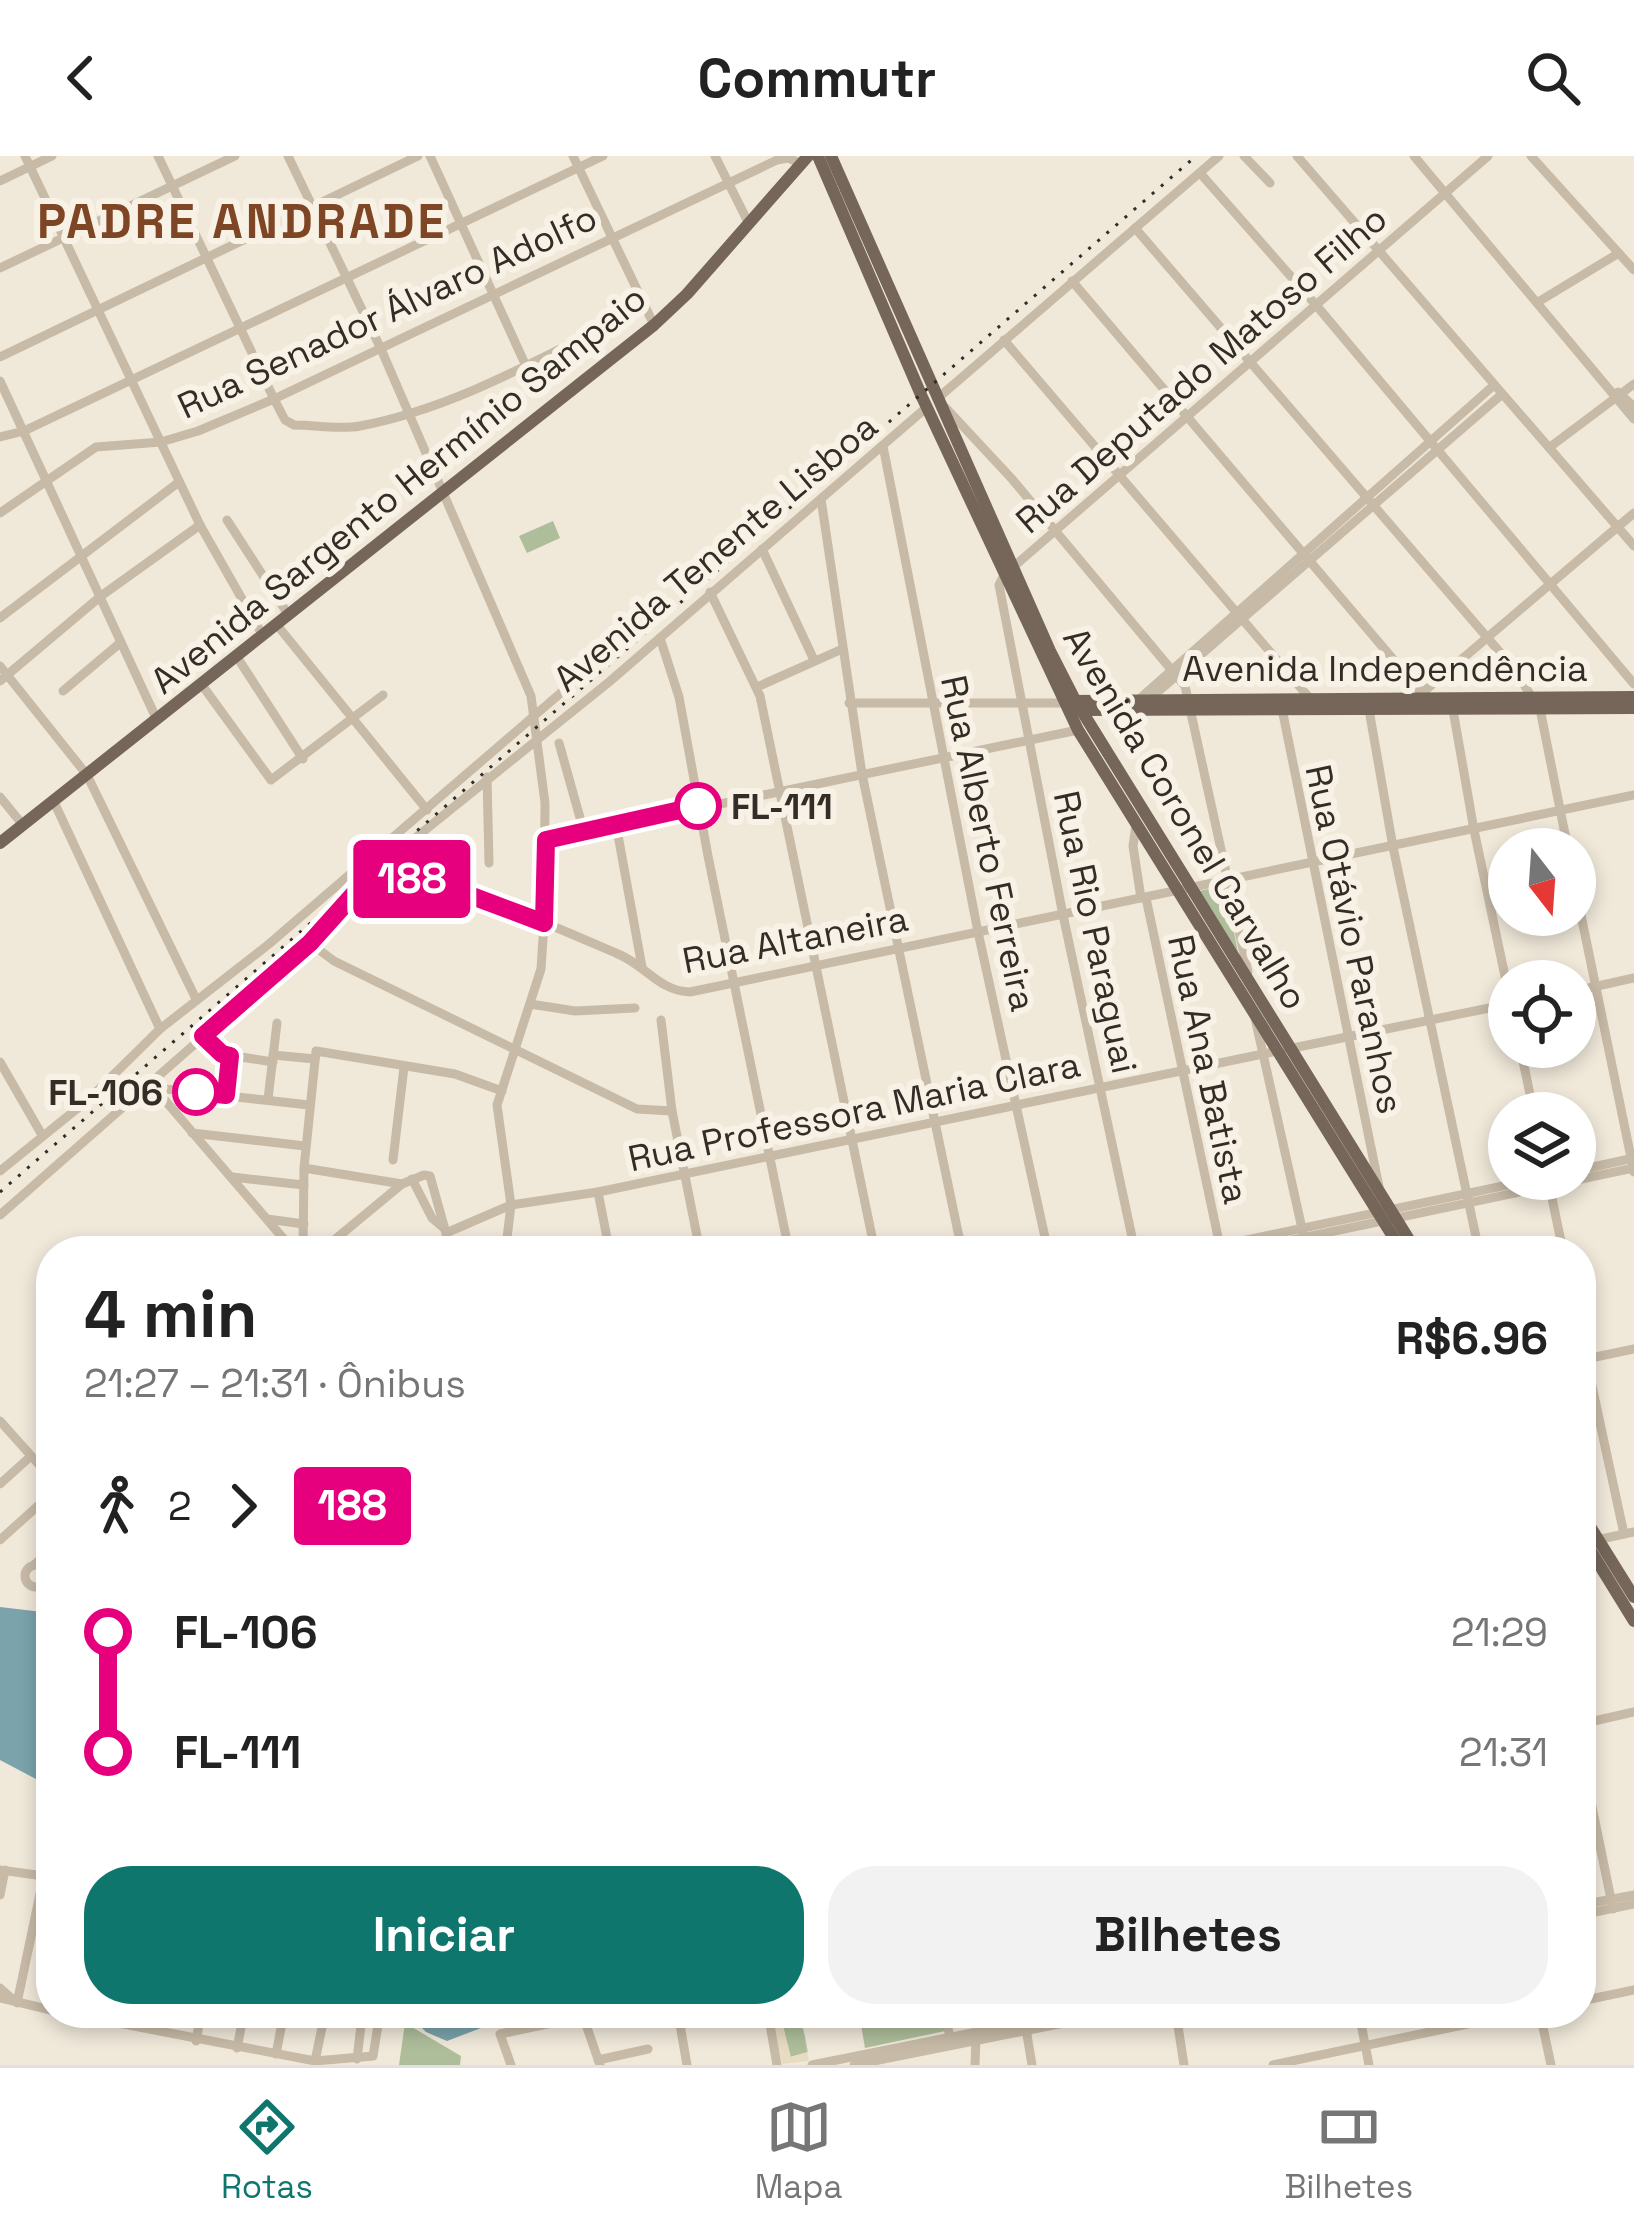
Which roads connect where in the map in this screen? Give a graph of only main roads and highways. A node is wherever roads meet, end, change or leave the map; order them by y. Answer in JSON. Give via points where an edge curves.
{"nodes":[{"id":1,"x":818,"y":156,"type":"edge"},
{"id":2,"x":831,"y":156,"type":"edge"},
{"id":3,"x":804,"y":160,"type":"edge"},
{"id":4,"x":936,"y":403,"type":"junction"},
{"id":5,"x":1008,"y":572,"type":"junction"},
{"id":6,"x":1634,"y":697,"type":"edge"},
{"id":7,"x":1537,"y":703,"type":"junction"},
{"id":8,"x":1073,"y":704,"type":"junction"},
{"id":9,"x":1368,"y":704,"type":"junction"},
{"id":10,"x":1634,"y":708,"type":"edge"},
{"id":11,"x":0,"y":843,"type":"edge"},
{"id":12,"x":1182,"y":889,"type":"junction"},
{"id":13,"x":1276,"y":1052,"type":"junction"},
{"id":14,"x":1387,"y":1219,"type":"junction"},
{"id":15,"x":1392,"y":1236,"type":"edge"},
{"id":16,"x":1402,"y":1236,"type":"edge"},
{"id":17,"x":1596,"y":1551,"type":"edge"},
{"id":18,"x":1596,"y":1556,"type":"edge"},
{"id":19,"x":1634,"y":1597,"type":"edge"},
{"id":20,"x":1634,"y":1621,"type":"edge"}],
"edges":[{"from":1,"to":4,"type":"main road"},
{"from":2,"to":4,"type":"main road"},
{"from":3,"to":11,"type":"main road","name":"Avenida Sargento Hermínio Sampaio","via":[[654,326]]},
{"from":4,"to":5,"type":"main road","name":"Avenida Coronel Carvalho"},
{"from":5,"to":8,"type":"main road","name":"Avenida Coronel Carvalho"},
{"from":5,"to":8,"type":"main road","name":"Avenida Coronel Carvalho","via":[[1015,600]]},
{"from":6,"to":7,"type":"main road","name":"Avenida Independência"},
{"from":7,"to":9,"type":"main road","name":"Avenida Independência","via":[[1454,710]]},
{"from":7,"to":9,"type":"main road","name":"Avenida Independência","via":[[1424,696]]},
{"from":7,"to":10,"type":"main road","name":"Avenida Independência"},
{"from":8,"to":9,"type":"main road","name":"Avenida Independência"},
{"from":8,"to":12,"type":"main road","name":"Avenida Coronel Carvalho"},
{"from":8,"to":12,"type":"main road","name":"Avenida Coronel Carvalho","via":[[1078,730]]},
{"from":12,"to":13,"type":"main road","name":"Avenida Coronel Carvalho"},
{"from":12,"to":13,"type":"main road","name":"Avenida Coronel Carvalho","via":[[1251,989]]},
{"from":13,"to":14,"type":"main road","name":"Avenida Coronel Carvalho"},
{"from":13,"to":14,"type":"main road","name":"Avenida Coronel Carvalho","via":[[1379,1190]]},
{"from":14,"to":15,"type":"main road","name":"Avenida Coronel Carvalho"},
{"from":14,"to":16,"type":"main road","name":"Avenida Coronel Carvalho"},
{"from":17,"to":19,"type":"main road"},
{"from":18,"to":20,"type":"main road"}]}
